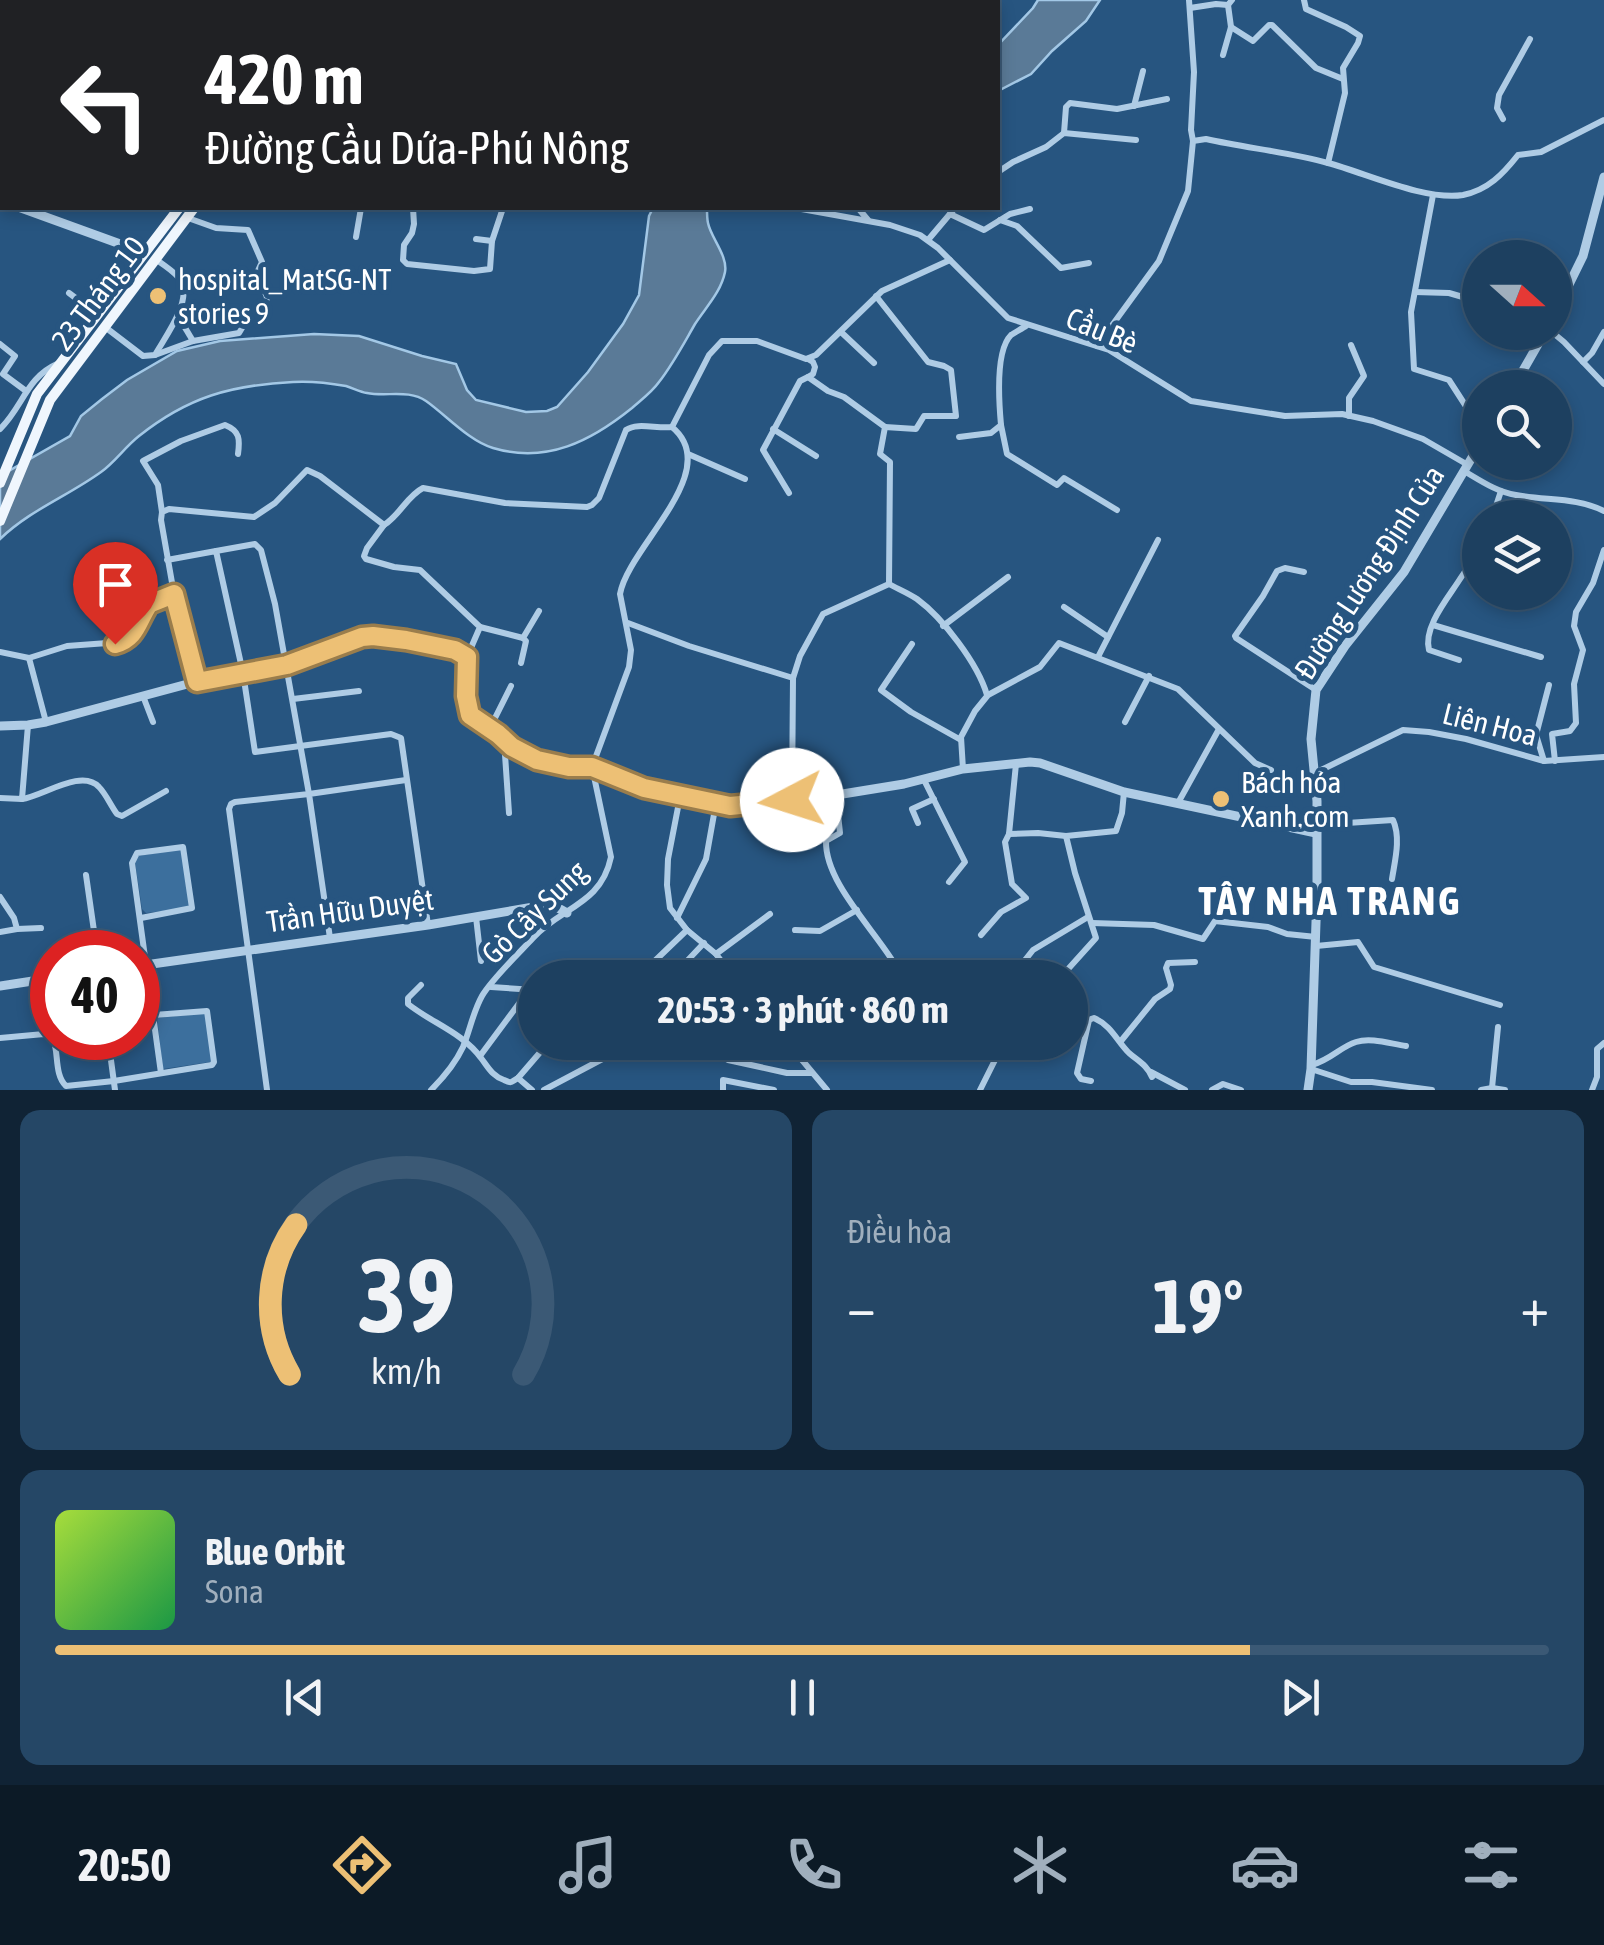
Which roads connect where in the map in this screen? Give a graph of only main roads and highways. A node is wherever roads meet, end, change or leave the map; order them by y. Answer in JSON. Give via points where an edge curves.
{"nodes":[{"id":1,"x":178,"y":210,"type":"edge"},
{"id":2,"x":190,"y":213,"type":"edge"},
{"id":3,"x":150,"y":256,"type":"junction"},
{"id":4,"x":0,"y":483,"type":"edge"},
{"id":5,"x":0,"y":521,"type":"edge"}],
"edges":[{"from":1,"to":3,"type":"main road","name":"23 Tháng 10"},
{"from":2,"to":3,"type":"main road","name":"23 Tháng 10"},
{"from":3,"to":4,"type":"main road","name":"23 Tháng 10","via":[[31,405]]},
{"from":3,"to":5,"type":"main road","name":"23 Tháng 10","via":[[44,410]]}]}
